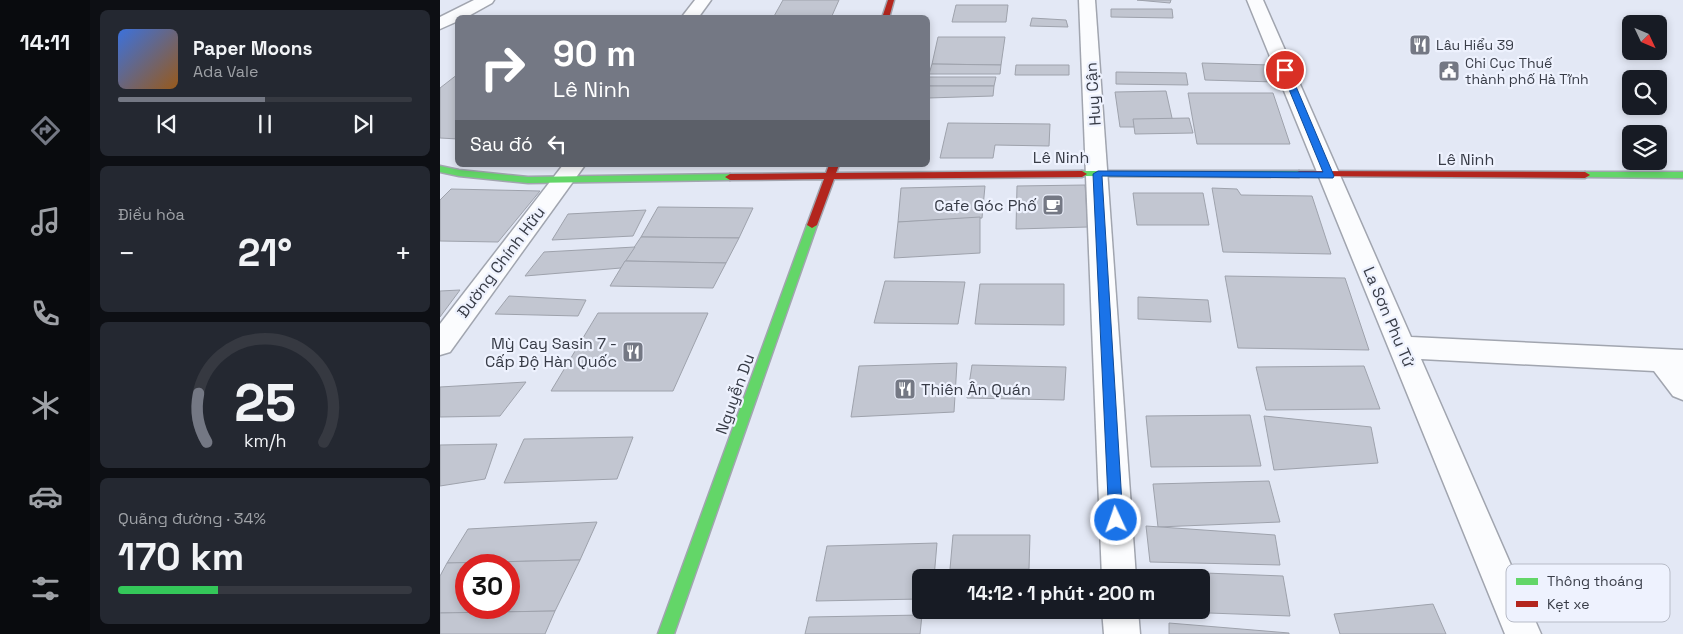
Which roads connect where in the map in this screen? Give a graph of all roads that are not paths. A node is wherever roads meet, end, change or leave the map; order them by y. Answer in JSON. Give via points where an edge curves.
{"nodes":[{"id":1,"x":486,"y":0,"type":"edge"},
{"id":2,"x":703,"y":0,"type":"edge"},
{"id":3,"x":891,"y":0,"type":"edge"},
{"id":4,"x":1087,"y":0,"type":"edge"},
{"id":5,"x":1255,"y":0,"type":"edge"},
{"id":6,"x":457,"y":15,"type":"edge"},
{"id":7,"x":691,"y":15,"type":"edge"},
{"id":8,"x":886,"y":15,"type":"edge"},
{"id":9,"x":455,"y":16,"type":"edge"},
{"id":10,"x":440,"y":24,"type":"edge"},
{"id":11,"x":440,"y":169,"type":"edge"},
{"id":12,"x":832,"y":170,"type":"edge"},
{"id":13,"x":568,"y":172,"type":"edge"},
{"id":14,"x":1098,"y":174,"type":"junction"},
{"id":15,"x":1683,"y":175,"type":"edge"},
{"id":16,"x":1329,"y":176,"type":"junction"},
{"id":17,"x":440,"y":344,"type":"edge"},
{"id":18,"x":1402,"y":347,"type":"junction"},
{"id":19,"x":1673,"y":360,"type":"edge"},
{"id":20,"x":1683,"y":388,"type":"edge"},
{"id":21,"x":1119,"y":569,"type":"edge"},
{"id":22,"x":1506,"y":594,"type":"edge"},
{"id":23,"x":1121,"y":619,"type":"edge"},
{"id":24,"x":1518,"y":622,"type":"edge"},
{"id":25,"x":666,"y":634,"type":"edge"},
{"id":26,"x":1122,"y":634,"type":"edge"},
{"id":27,"x":1523,"y":634,"type":"edge"}],
"edges":[{"from":1,"to":6,"type":"street"},
{"from":2,"to":7,"type":"street"},
{"from":3,"to":8,"type":"street"},
{"from":4,"to":14,"type":"street","name":"Huy Cận"},
{"from":5,"to":16,"type":"street","name":"La Sơn Phu Tử"},
{"from":9,"to":10,"type":"street"},
{"from":11,"to":13,"type":"street","name":"Lê Ninh","via":[[528,180]]},
{"from":12,"to":13,"type":"street","name":"Lê Ninh"},
{"from":12,"to":14,"type":"street","name":"Lê Ninh"},
{"from":12,"to":25,"type":"street","name":"Nguyễn Du"},
{"from":13,"to":17,"type":"street","name":"Đường Chính Hữu"},
{"from":14,"to":16,"type":"street","name":"Lê Ninh"},
{"from":14,"to":21,"type":"street","name":"Huy Cận"},
{"from":15,"to":16,"type":"street","name":"Lê Ninh"},
{"from":16,"to":18,"type":"street","name":"La Sơn Phu Tử"},
{"from":18,"to":19,"type":"street"},
{"from":18,"to":22,"type":"street","name":"La Sơn Phu Tử"},
{"from":19,"to":20,"type":"street"},
{"from":23,"to":26,"type":"street"},
{"from":24,"to":27,"type":"street","name":"La Sơn Phu Tử"}]}
